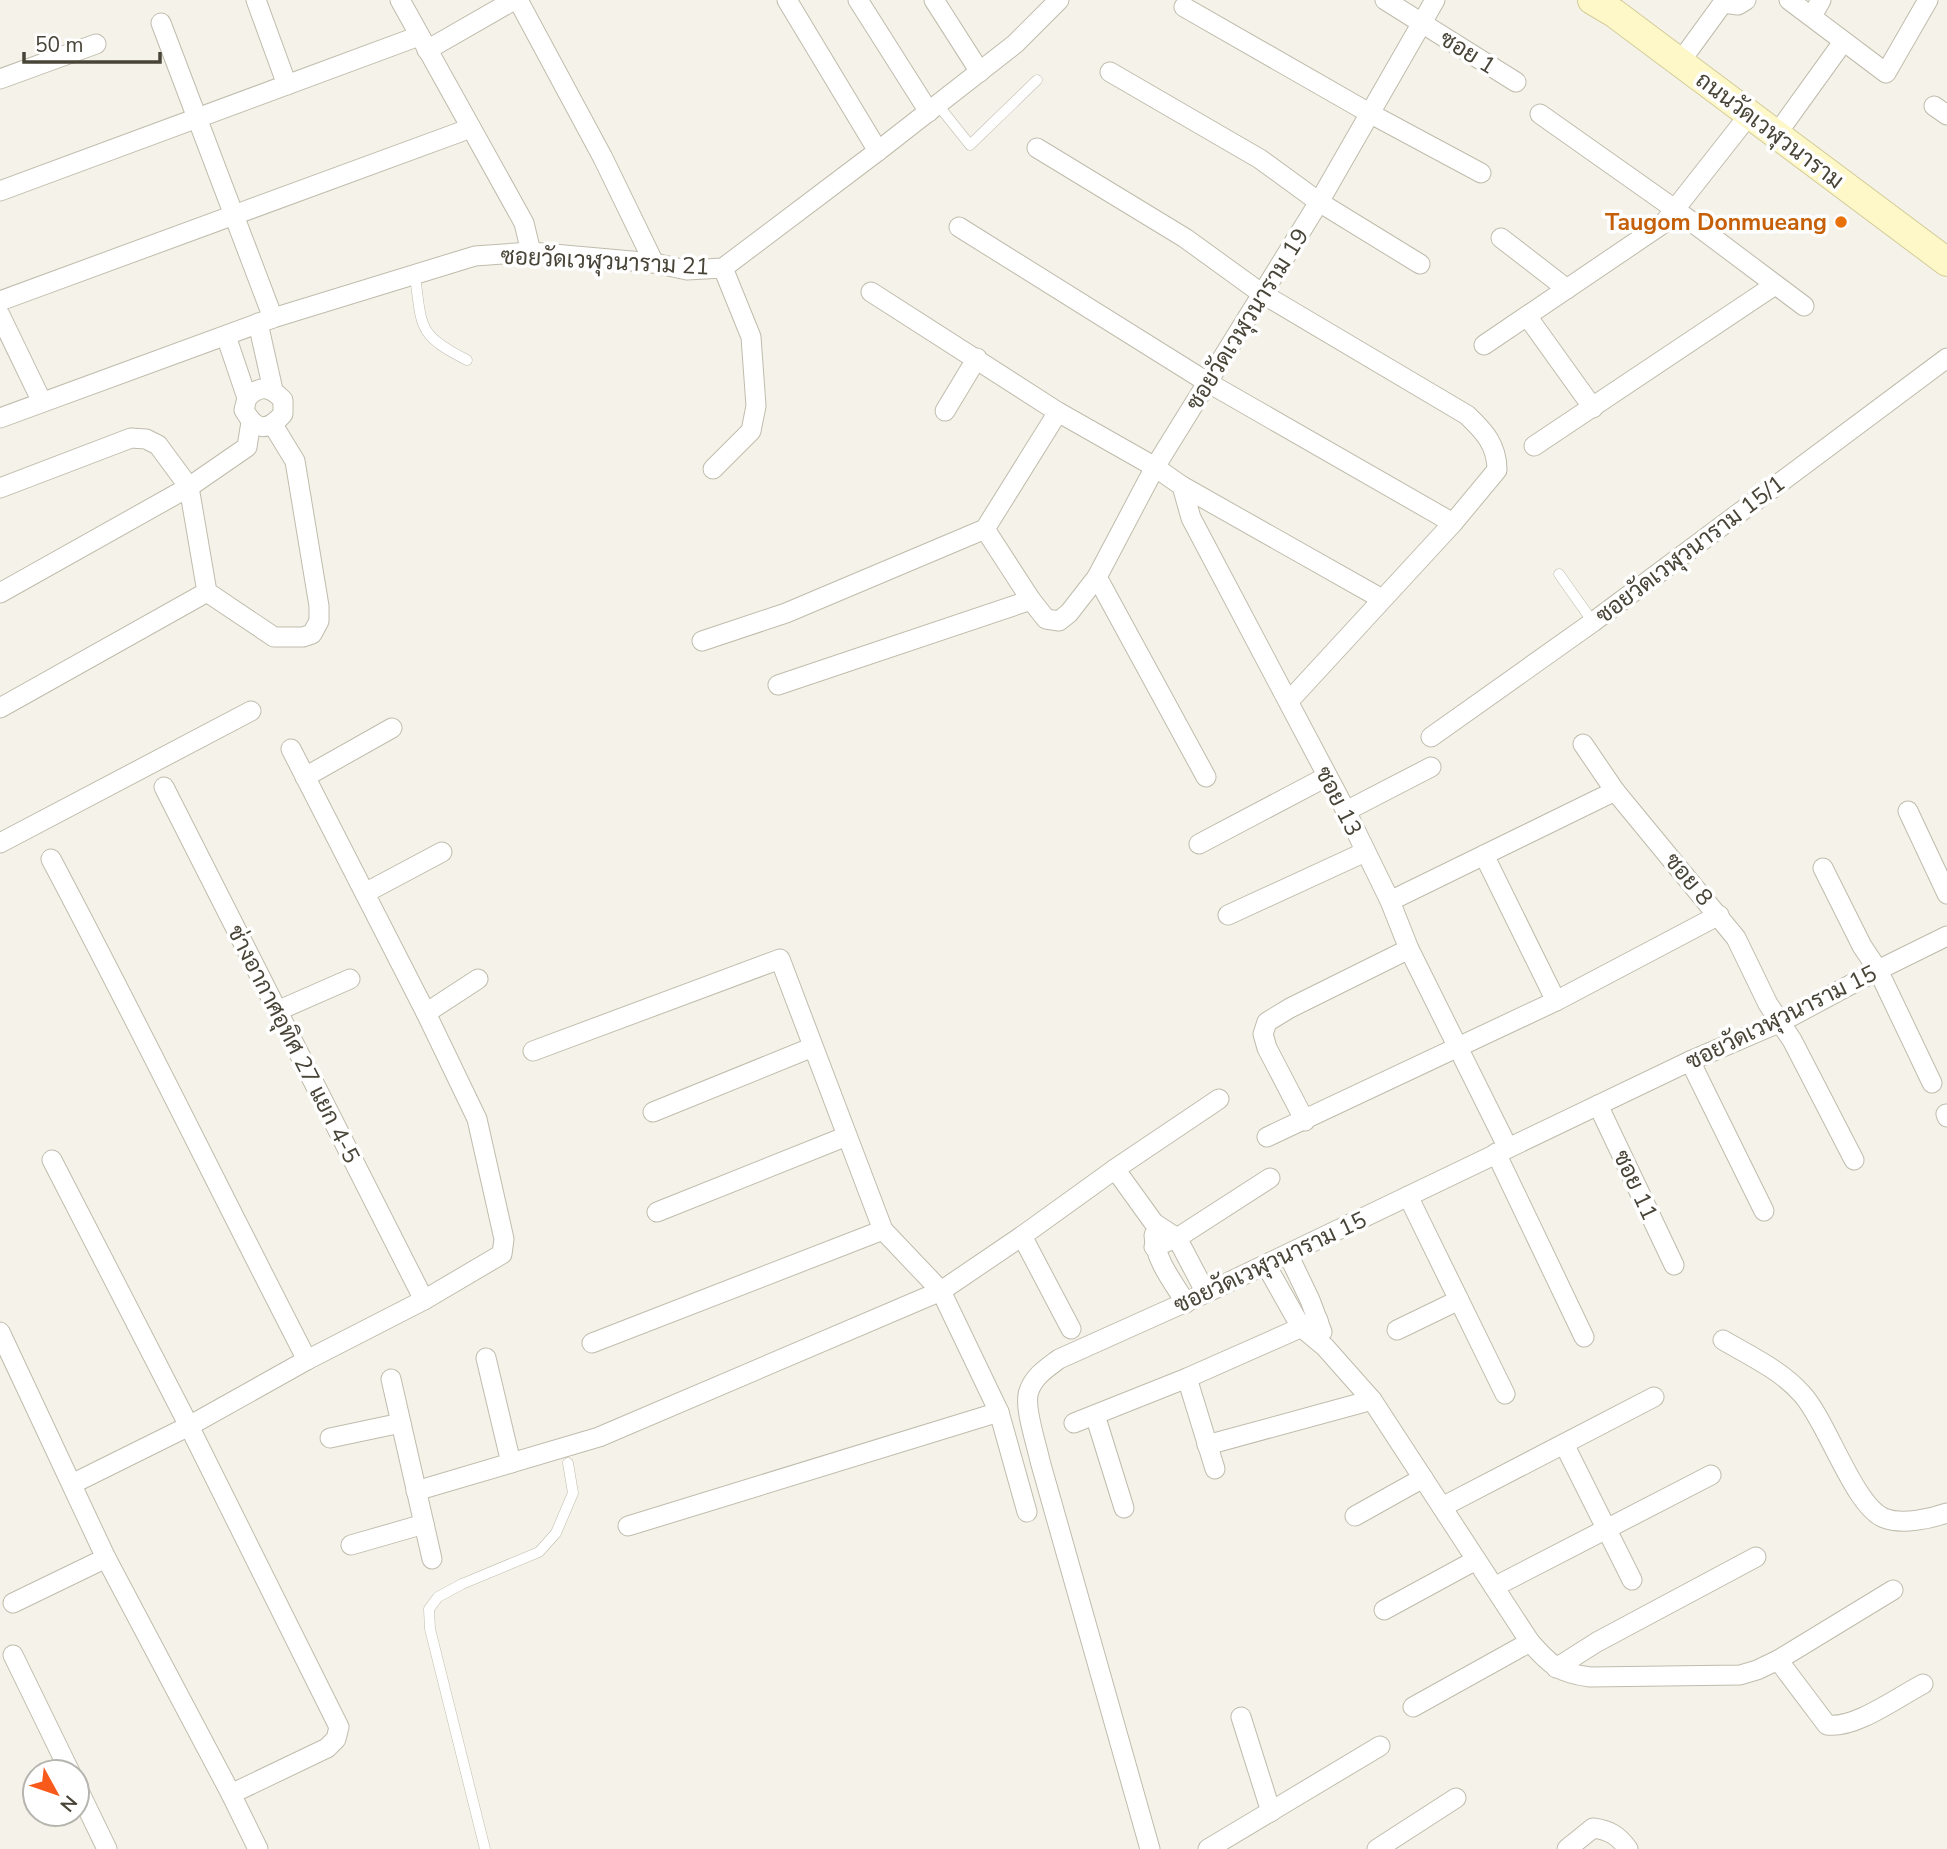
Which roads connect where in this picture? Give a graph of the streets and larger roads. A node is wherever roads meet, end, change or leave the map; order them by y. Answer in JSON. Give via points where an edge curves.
{"nodes":[{"id":1,"x":256,"y":0,"type":"edge"},
{"id":2,"x":400,"y":0,"type":"edge"},
{"id":3,"x":516,"y":0,"type":"edge"},
{"id":4,"x":787,"y":0,"type":"edge"},
{"id":5,"x":858,"y":0,"type":"edge"},
{"id":6,"x":934,"y":0,"type":"edge"},
{"id":7,"x":1059,"y":0,"type":"edge"},
{"id":8,"x":1385,"y":0,"type":"edge"},
{"id":9,"x":1435,"y":0,"type":"edge"},
{"id":10,"x":1592,"y":0,"type":"edge"},
{"id":11,"x":1745,"y":0,"type":"edge"},
{"id":12,"x":1789,"y":0,"type":"edge"},
{"id":13,"x":1928,"y":0,"type":"edge"},
{"id":14,"x":1723,"y":2,"type":"edge"},
{"id":15,"x":1184,"y":7,"type":"dead end"},
{"id":16,"x":1817,"y":8,"type":"edge"},
{"id":17,"x":1421,"y":22,"type":"junction"},
{"id":18,"x":161,"y":23,"type":"dead end"},
{"id":19,"x":1843,"y":42,"type":"junction"},
{"id":20,"x":423,"y":43,"type":"junction"},
{"id":21,"x":96,"y":44,"type":"dead end"},
{"id":22,"x":1680,"y":62,"type":"junction"},
{"id":23,"x":979,"y":72,"type":"junction"},
{"id":24,"x":1110,"y":72,"type":"dead end"},
{"id":25,"x":2,"y":73,"type":"edge"},
{"id":26,"x":1516,"y":82,"type":"dead end"},
{"id":27,"x":287,"y":85,"type":"junction"},
{"id":28,"x":933,"y":108,"type":"junction"},
{"id":29,"x":1371,"y":114,"type":"junction"},
{"id":30,"x":1540,"y":114,"type":"dead end"},
{"id":31,"x":1749,"y":115,"type":"junction"},
{"id":32,"x":197,"y":118,"type":"junction"},
{"id":33,"x":471,"y":128,"type":"junction"},
{"id":34,"x":1776,"y":135,"type":"junction"},
{"id":35,"x":1037,"y":148,"type":"dead end"},
{"id":36,"x":878,"y":151,"type":"junction"},
{"id":37,"x":1480,"y":173,"type":"dead end"},
{"id":38,"x":0,"y":191,"type":"edge"},
{"id":39,"x":1319,"y":202,"type":"junction"},
{"id":40,"x":1676,"y":210,"type":"junction"},
{"id":41,"x":233,"y":216,"type":"junction"},
{"id":42,"x":958,"y":227,"type":"dead end"},
{"id":43,"x":1501,"y":238,"type":"dead end"},
{"id":44,"x":531,"y":252,"type":"junction"},
{"id":45,"x":1947,"y":262,"type":"edge"},
{"id":46,"x":654,"y":264,"type":"junction"},
{"id":47,"x":1420,"y":264,"type":"dead end"},
{"id":48,"x":723,"y":268,"type":"junction"},
{"id":49,"x":1775,"y":285,"type":"junction"},
{"id":50,"x":1567,"y":289,"type":"junction"},
{"id":51,"x":871,"y":292,"type":"dead end"},
{"id":52,"x":1261,"y":293,"type":"junction"},
{"id":53,"x":0,"y":301,"type":"edge"},
{"id":54,"x":1804,"y":306,"type":"dead end"},
{"id":55,"x":0,"y":315,"type":"edge"},
{"id":56,"x":1527,"y":316,"type":"junction"},
{"id":57,"x":265,"y":321,"type":"junction"},
{"id":58,"x":226,"y":337,"type":"junction"},
{"id":59,"x":1484,"y":345,"type":"dead end"},
{"id":60,"x":977,"y":358,"type":"junction"},
{"id":61,"x":1947,"y":358,"type":"edge"},
{"id":62,"x":1207,"y":382,"type":"junction"},
{"id":63,"x":273,"y":390,"type":"junction"},
{"id":64,"x":247,"y":398,"type":"junction"},
{"id":65,"x":42,"y":402,"type":"junction"},
{"id":66,"x":1593,"y":408,"type":"junction"},
{"id":67,"x":945,"y":411,"type":"dead end"},
{"id":68,"x":1058,"y":412,"type":"junction"},
{"id":69,"x":0,"y":418,"type":"edge"},
{"id":70,"x":251,"y":422,"type":"junction"},
{"id":71,"x":273,"y":425,"type":"junction"},
{"id":72,"x":1535,"y":446,"type":"dead end"},
{"id":73,"x":1155,"y":467,"type":"junction"},
{"id":74,"x":713,"y":469,"type":"dead end"},
{"id":75,"x":1182,"y":486,"type":"junction"},
{"id":76,"x":189,"y":487,"type":"junction"},
{"id":77,"x":0,"y":488,"type":"edge"},
{"id":78,"x":1453,"y":523,"type":"junction"},
{"id":79,"x":985,"y":529,"type":"junction"},
{"id":80,"x":1097,"y":577,"type":"junction"},
{"id":81,"x":207,"y":592,"type":"junction"},
{"id":82,"x":0,"y":593,"type":"edge"},
{"id":83,"x":1382,"y":599,"type":"junction"},
{"id":84,"x":1031,"y":600,"type":"junction"},
{"id":85,"x":702,"y":642,"type":"dead end"},
{"id":86,"x":778,"y":685,"type":"dead end"},
{"id":87,"x":1289,"y":701,"type":"junction"},
{"id":88,"x":0,"y":708,"type":"edge"},
{"id":89,"x":251,"y":711,"type":"dead end"},
{"id":90,"x":392,"y":728,"type":"dead end"},
{"id":91,"x":1431,"y":737,"type":"dead end"},
{"id":92,"x":1583,"y":744,"type":"dead end"},
{"id":93,"x":291,"y":749,"type":"dead end"},
{"id":94,"x":1431,"y":767,"type":"dead end"},
{"id":95,"x":305,"y":777,"type":"junction"},
{"id":96,"x":1206,"y":777,"type":"dead end"},
{"id":97,"x":1326,"y":777,"type":"junction"},
{"id":98,"x":164,"y":787,"type":"dead end"},
{"id":99,"x":1615,"y":791,"type":"junction"},
{"id":100,"x":1346,"y":811,"type":"junction"},
{"id":101,"x":1908,"y":811,"type":"dead end"},
{"id":102,"x":0,"y":843,"type":"edge"},
{"id":103,"x":1199,"y":844,"type":"dead end"},
{"id":104,"x":442,"y":852,"type":"dead end"},
{"id":105,"x":1365,"y":852,"type":"junction"},
{"id":106,"x":1484,"y":855,"type":"junction"},
{"id":107,"x":51,"y":859,"type":"dead end"},
{"id":108,"x":1823,"y":868,"type":"dead end"},
{"id":109,"x":365,"y":893,"type":"junction"},
{"id":110,"x":1947,"y":894,"type":"edge"},
{"id":111,"x":1390,"y":901,"type":"junction"},
{"id":112,"x":1228,"y":915,"type":"dead end"},
{"id":113,"x":1719,"y":915,"type":"junction"},
{"id":114,"x":1947,"y":936,"type":"edge"},
{"id":115,"x":1409,"y":949,"type":"junction"},
{"id":116,"x":1878,"y":970,"type":"junction"},
{"id":117,"x":349,"y":979,"type":"dead end"},
{"id":118,"x":478,"y":979,"type":"dead end"},
{"id":119,"x":1556,"y":1001,"type":"junction"},
{"id":120,"x":277,"y":1011,"type":"junction"},
{"id":121,"x":426,"y":1013,"type":"junction"},
{"id":122,"x":1781,"y":1022,"type":"junction"},
{"id":123,"x":813,"y":1046,"type":"junction"},
{"id":124,"x":1459,"y":1048,"type":"junction"},
{"id":125,"x":533,"y":1051,"type":"dead end"},
{"id":126,"x":1690,"y":1061,"type":"junction"},
{"id":127,"x":1932,"y":1083,"type":"dead end"},
{"id":128,"x":1219,"y":1100,"type":"dead end"},
{"id":129,"x":1598,"y":1105,"type":"junction"},
{"id":130,"x":653,"y":1112,"type":"dead end"},
{"id":131,"x":1305,"y":1121,"type":"junction"},
{"id":132,"x":847,"y":1136,"type":"junction"},
{"id":133,"x":1267,"y":1138,"type":"dead end"},
{"id":134,"x":1502,"y":1150,"type":"junction"},
{"id":135,"x":52,"y":1160,"type":"dead end"},
{"id":136,"x":1854,"y":1160,"type":"dead end"},
{"id":137,"x":1115,"y":1169,"type":"junction"},
{"id":138,"x":1270,"y":1178,"type":"dead end"},
{"id":139,"x":1408,"y":1196,"type":"junction"},
{"id":140,"x":1764,"y":1211,"type":"dead end"},
{"id":141,"x":657,"y":1212,"type":"dead end"},
{"id":142,"x":1154,"y":1223,"type":"junction"},
{"id":143,"x":883,"y":1230,"type":"junction"},
{"id":144,"x":1022,"y":1236,"type":"junction"},
{"id":145,"x":1177,"y":1238,"type":"junction"},
{"id":146,"x":1154,"y":1247,"type":"junction"},
{"id":147,"x":1288,"y":1254,"type":"junction"},
{"id":148,"x":1266,"y":1265,"type":"junction"},
{"id":149,"x":1674,"y":1265,"type":"dead end"},
{"id":150,"x":941,"y":1291,"type":"junction"},
{"id":151,"x":1206,"y":1293,"type":"junction"},
{"id":152,"x":424,"y":1300,"type":"junction"},
{"id":153,"x":1459,"y":1300,"type":"junction"},
{"id":154,"x":1186,"y":1303,"type":"junction"},
{"id":155,"x":1310,"y":1324,"type":"junction"},
{"id":156,"x":1071,"y":1329,"type":"dead end"},
{"id":157,"x":1397,"y":1330,"type":"dead end"},
{"id":158,"x":0,"y":1332,"type":"edge"},
{"id":159,"x":1584,"y":1337,"type":"dead end"},
{"id":160,"x":1723,"y":1339,"type":"dead end"},
{"id":161,"x":592,"y":1343,"type":"dead end"},
{"id":162,"x":486,"y":1357,"type":"dead end"},
{"id":163,"x":307,"y":1360,"type":"junction"},
{"id":164,"x":1187,"y":1378,"type":"junction"},
{"id":165,"x":391,"y":1379,"type":"dead end"},
{"id":166,"x":1505,"y":1394,"type":"dead end"},
{"id":167,"x":1654,"y":1397,"type":"dead end"},
{"id":168,"x":1373,"y":1400,"type":"junction"},
{"id":169,"x":999,"y":1412,"type":"junction"},
{"id":170,"x":1095,"y":1415,"type":"junction"},
{"id":171,"x":401,"y":1423,"type":"junction"},
{"id":172,"x":1074,"y":1423,"type":"dead end"},
{"id":173,"x":189,"y":1426,"type":"junction"},
{"id":174,"x":330,"y":1438,"type":"dead end"},
{"id":175,"x":1563,"y":1444,"type":"junction"},
{"id":176,"x":1207,"y":1445,"type":"junction"},
{"id":177,"x":511,"y":1463,"type":"junction"},
{"id":178,"x":1214,"y":1469,"type":"dead end"},
{"id":179,"x":1711,"y":1475,"type":"dead end"},
{"id":180,"x":1423,"y":1478,"type":"junction"},
{"id":181,"x":72,"y":1484,"type":"junction"},
{"id":182,"x":416,"y":1491,"type":"junction"},
{"id":183,"x":1442,"y":1507,"type":"junction"},
{"id":184,"x":1124,"y":1508,"type":"dead end"},
{"id":185,"x":1027,"y":1512,"type":"dead end"},
{"id":186,"x":1947,"y":1513,"type":"edge"},
{"id":187,"x":1355,"y":1516,"type":"dead end"},
{"id":188,"x":424,"y":1524,"type":"junction"},
{"id":189,"x":628,"y":1526,"type":"dead end"},
{"id":190,"x":1606,"y":1529,"type":"junction"},
{"id":191,"x":351,"y":1545,"type":"dead end"},
{"id":192,"x":1756,"y":1557,"type":"dead end"},
{"id":193,"x":106,"y":1558,"type":"junction"},
{"id":194,"x":432,"y":1559,"type":"dead end"},
{"id":195,"x":1476,"y":1560,"type":"junction"},
{"id":196,"x":1632,"y":1580,"type":"dead end"},
{"id":197,"x":1494,"y":1587,"type":"junction"},
{"id":198,"x":1893,"y":1590,"type":"dead end"},
{"id":199,"x":13,"y":1603,"type":"dead end"},
{"id":200,"x":1384,"y":1610,"type":"dead end"},
{"id":201,"x":1530,"y":1642,"type":"junction"},
{"id":202,"x":13,"y":1655,"type":"dead end"},
{"id":203,"x":1778,"y":1660,"type":"junction"},
{"id":204,"x":1556,"y":1668,"type":"junction"},
{"id":205,"x":1923,"y":1684,"type":"dead end"},
{"id":206,"x":1412,"y":1707,"type":"dead end"},
{"id":207,"x":1241,"y":1717,"type":"dead end"},
{"id":208,"x":1380,"y":1746,"type":"dead end"},
{"id":209,"x":63,"y":1758,"type":"edge"},
{"id":210,"x":232,"y":1794,"type":"junction"},
{"id":211,"x":1456,"y":1798,"type":"dead end"},
{"id":212,"x":1271,"y":1812,"type":"junction"},
{"id":213,"x":91,"y":1816,"type":"edge"},
{"id":214,"x":107,"y":1849,"type":"edge"},
{"id":215,"x":258,"y":1849,"type":"edge"},
{"id":216,"x":1150,"y":1849,"type":"edge"},
{"id":217,"x":1209,"y":1849,"type":"edge"},
{"id":218,"x":1377,"y":1849,"type":"edge"},
{"id":219,"x":1567,"y":1849,"type":"edge"},
{"id":220,"x":1628,"y":1849,"type":"edge"}],
"edges":[{"from":1,"to":27,"type":"street"},
{"from":2,"to":20,"type":"street"},
{"from":3,"to":20,"type":"street"},
{"from":3,"to":46,"type":"street","via":[[603,158]]},
{"from":4,"to":36,"type":"street"},
{"from":5,"to":28,"type":"street"},
{"from":6,"to":23,"type":"street"},
{"from":7,"to":23,"type":"street","name":"ซอยวัดเวฬุวนาราม 21"},
{"from":8,"to":17,"type":"street","name":"ซอย 1"},
{"from":9,"to":17,"type":"street","name":"ซอยวัดเวฬุวนาราม 19"},
{"from":10,"to":22,"type":"street","name":"ถนนวัดเวฬุวนาราม"},
{"from":11,"to":14,"type":"street","via":[[1738,5]]},
{"from":12,"to":16,"type":"street"},
{"from":13,"to":19,"type":"street","via":[[1886,73]]},
{"from":14,"to":22,"type":"street"},
{"from":15,"to":29,"type":"street"},
{"from":16,"to":19,"type":"street"},
{"from":17,"to":26,"type":"street","name":"ซอย 1"},
{"from":17,"to":29,"type":"street","name":"ซอยวัดเวฬุวนาราม 19"},
{"from":18,"to":32,"type":"street"},
{"from":19,"to":34,"type":"street"},
{"from":20,"to":27,"type":"street"},
{"from":20,"to":33,"type":"street"},
{"from":21,"to":25,"type":"street"},
{"from":22,"to":31,"type":"street","name":"ถนนวัดเวฬุวนาราม"},
{"from":23,"to":28,"type":"street","name":"ซอยวัดเวฬุวนาราม 21"},
{"from":24,"to":39,"type":"street","via":[[1260,159]]},
{"from":27,"to":32,"type":"street"},
{"from":28,"to":36,"type":"street","name":"ซอยวัดเวฬุวนาราม 21"},
{"from":29,"to":37,"type":"street"},
{"from":29,"to":39,"type":"street","name":"ซอยวัดเวฬุวนาราม 19"},
{"from":30,"to":40,"type":"street"},
{"from":31,"to":34,"type":"street","name":"ถนนวัดเวฬุวนาราม"},
{"from":31,"to":40,"type":"street"},
{"from":32,"to":38,"type":"street"},
{"from":32,"to":41,"type":"street"},
{"from":33,"to":41,"type":"street"},
{"from":33,"to":44,"type":"street","via":[[524,223]]},
{"from":34,"to":45,"type":"street","name":"ถนนวัดเวฬุวนาราม"},
{"from":35,"to":52,"type":"street","via":[[1185,238]]},
{"from":36,"to":48,"type":"street","name":"ซอยวัดเวฬุวนาราม 21"},
{"from":39,"to":47,"type":"street"},
{"from":39,"to":52,"type":"street","name":"ซอยวัดเวฬุวนาราม 19"},
{"from":40,"to":49,"type":"street"},
{"from":40,"to":50,"type":"street"},
{"from":41,"to":53,"type":"street"},
{"from":41,"to":57,"type":"street"},
{"from":42,"to":62,"type":"street"},
{"from":43,"to":50,"type":"street"},
{"from":44,"to":46,"type":"street","name":"ซอยวัดเวฬุวนาราม 21"},
{"from":44,"to":57,"type":"street","name":"ซอยวัดเวฬุวนาราม 21","via":[[475,256]]},
{"from":46,"to":48,"type":"street","name":"ซอยวัดเวฬุวนาราม 21","via":[[687,270]]},
{"from":48,"to":74,"type":"street","via":[[751,337],[756,406],[751,430]]},
{"from":49,"to":54,"type":"street"},
{"from":49,"to":66,"type":"street"},
{"from":50,"to":56,"type":"street"},
{"from":51,"to":60,"type":"street"},
{"from":52,"to":62,"type":"street","name":"ซอยวัดเวฬุวนาราม 19"},
{"from":52,"to":78,"type":"street","via":[[1467,415],[1487,435],[1497,457],[1497,470]]},
{"from":55,"to":65,"type":"street"},
{"from":56,"to":59,"type":"street"},
{"from":56,"to":66,"type":"street"},
{"from":57,"to":58,"type":"street","name":"ซอยวัดเวฬุวนาราม 21"},
{"from":57,"to":63,"type":"street"},
{"from":58,"to":64,"type":"street"},
{"from":58,"to":65,"type":"street","name":"ซอยวัดเวฬุวนาราม 21"},
{"from":60,"to":67,"type":"street"},
{"from":60,"to":68,"type":"street"},
{"from":61,"to":91,"type":"street","name":"ซอยวัดเวฬุวนาราม 15/1"},
{"from":62,"to":73,"type":"street","name":"ซอยวัดเวฬุวนาราม 19"},
{"from":62,"to":78,"type":"street"},
{"from":63,"to":64,"type":"street","via":[[263,388]]},
{"from":63,"to":71,"type":"street","via":[[283,407]]},
{"from":64,"to":70,"type":"street","via":[[244,411]]},
{"from":65,"to":69,"type":"street","name":"ซอยวัดเวฬุวนาราม 21"},
{"from":66,"to":72,"type":"street"},
{"from":68,"to":73,"type":"street"},
{"from":68,"to":79,"type":"street"},
{"from":70,"to":71,"type":"street","via":[[261,427]]},
{"from":70,"to":76,"type":"street","via":[[247,447]]},
{"from":71,"to":81,"type":"street","via":[[295,461],[319,621],[312,634],[274,637]]},
{"from":73,"to":75,"type":"street"},
{"from":73,"to":80,"type":"street","name":"ซอยวัดเวฬุวนาราม 19"},
{"from":75,"to":83,"type":"street"},
{"from":75,"to":87,"type":"street","name":"ซอย 13","via":[[1191,518]]},
{"from":76,"to":77,"type":"street","via":[[158,445],[131,438]]},
{"from":76,"to":81,"type":"street"},
{"from":76,"to":82,"type":"street"},
{"from":78,"to":83,"type":"street"},
{"from":79,"to":84,"type":"street"},
{"from":79,"to":85,"type":"street","via":[[786,613]]},
{"from":80,"to":84,"type":"street","name":"ซอยวัดเวฬุวนาราม 19","via":[[1059,621],[1046,619]]},
{"from":80,"to":96,"type":"street"},
{"from":81,"to":88,"type":"street"},
{"from":83,"to":87,"type":"street"},
{"from":84,"to":86,"type":"street"},
{"from":87,"to":97,"type":"street","name":"ซอย 13"},
{"from":89,"to":102,"type":"street"},
{"from":90,"to":95,"type":"street"},
{"from":92,"to":99,"type":"street","name":"ซอย 8"},
{"from":93,"to":95,"type":"street"},
{"from":94,"to":100,"type":"street"},
{"from":95,"to":109,"type":"street"},
{"from":97,"to":100,"type":"street","name":"ซอย 13"},
{"from":97,"to":103,"type":"street"},
{"from":98,"to":120,"type":"street","name":"ช่างอากาศอุทิศ 27 แยก 4-5"},
{"from":99,"to":106,"type":"street"},
{"from":99,"to":113,"type":"street","name":"ซอย 8"},
{"from":100,"to":105,"type":"street","name":"ซอย 13"},
{"from":101,"to":110,"type":"street"},
{"from":104,"to":109,"type":"street"},
{"from":105,"to":111,"type":"street","name":"ซอย 13"},
{"from":105,"to":112,"type":"street"},
{"from":106,"to":111,"type":"street"},
{"from":106,"to":119,"type":"street"},
{"from":107,"to":163,"type":"street"},
{"from":108,"to":116,"type":"street"},
{"from":109,"to":121,"type":"street"},
{"from":111,"to":115,"type":"street","name":"ซอย 13"},
{"from":113,"to":119,"type":"street"},
{"from":113,"to":122,"type":"street","name":"ซอย 8"},
{"from":114,"to":116,"type":"street","name":"ซอยวัดเวฬุวนาราม 15"},
{"from":115,"to":124,"type":"street","name":"ซอย 13"},
{"from":115,"to":131,"type":"street","via":[[1267,1022],[1263,1034],[1267,1048]]},
{"from":116,"to":122,"type":"street","name":"ซอยวัดเวฬุวนาราม 15"},
{"from":116,"to":127,"type":"street"},
{"from":117,"to":120,"type":"street"},
{"from":118,"to":121,"type":"street"},
{"from":119,"to":124,"type":"street"},
{"from":120,"to":152,"type":"street","name":"ช่างอากาศอุทิศ 27 แยก 4-5"},
{"from":121,"to":152,"type":"street","via":[[477,1119],[505,1239],[502,1254]]},
{"from":122,"to":126,"type":"street","name":"ซอยวัดเวฬุวนาราม 15"},
{"from":122,"to":136,"type":"street","name":"ซอย 8"},
{"from":123,"to":125,"type":"street","via":[[780,959]]},
{"from":123,"to":130,"type":"street"},
{"from":123,"to":132,"type":"street"},
{"from":124,"to":131,"type":"street"},
{"from":124,"to":134,"type":"street","name":"ซอย 13"},
{"from":126,"to":129,"type":"street","name":"ซอยวัดเวฬุวนาราม 15"},
{"from":126,"to":140,"type":"street"},
{"from":128,"to":137,"type":"street"},
{"from":129,"to":134,"type":"street","name":"ซอยวัดเวฬุวนาราม 15"},
{"from":129,"to":149,"type":"street","name":"ซอย 11"},
{"from":131,"to":133,"type":"street"},
{"from":132,"to":141,"type":"street"},
{"from":132,"to":143,"type":"street"},
{"from":134,"to":139,"type":"street","name":"ซอยวัดเวฬุวนาราม 15"},
{"from":134,"to":159,"type":"street","name":"ซอย 13"},
{"from":135,"to":173,"type":"street"},
{"from":137,"to":142,"type":"street"},
{"from":137,"to":144,"type":"street"},
{"from":138,"to":145,"type":"street"},
{"from":139,"to":147,"type":"street","name":"ซอยวัดเวฬุวนาราม 15"},
{"from":139,"to":153,"type":"street"},
{"from":142,"to":145,"type":"street"},
{"from":142,"to":146,"type":"street"},
{"from":143,"to":150,"type":"street"},
{"from":143,"to":161,"type":"street"},
{"from":144,"to":150,"type":"street"},
{"from":144,"to":156,"type":"street"},
{"from":145,"to":146,"type":"street"},
{"from":145,"to":151,"type":"street"},
{"from":146,"to":154,"type":"street"},
{"from":147,"to":148,"type":"street","name":"ซอยวัดเวฬุวนาราม 15"},
{"from":147,"to":155,"type":"street"},
{"from":148,"to":151,"type":"street","name":"ซอยวัดเวฬุวนาราม 15"},
{"from":148,"to":155,"type":"street"},
{"from":150,"to":169,"type":"street"},
{"from":150,"to":177,"type":"street","via":[[600,1437]]},
{"from":151,"to":154,"type":"street","name":"ซอยวัดเวฬุวนาราม 15"},
{"from":152,"to":163,"type":"street"},
{"from":153,"to":157,"type":"street"},
{"from":153,"to":166,"type":"street"},
{"from":154,"to":216,"type":"street","name":"ซอยวัดเวฬุวนาราม 15","via":[[1059,1359],[1039,1374],[1028,1392],[1041,1461]]},
{"from":155,"to":164,"type":"street"},
{"from":155,"to":168,"type":"street"},
{"from":158,"to":181,"type":"street"},
{"from":160,"to":186,"type":"street","via":[[1785,1377],[1804,1395],[1869,1507],[1884,1518],[1911,1521]]},
{"from":162,"to":177,"type":"street"},
{"from":163,"to":173,"type":"street"},
{"from":164,"to":170,"type":"street"},
{"from":164,"to":176,"type":"street"},
{"from":165,"to":171,"type":"street"},
{"from":167,"to":175,"type":"street"},
{"from":168,"to":176,"type":"street"},
{"from":168,"to":180,"type":"street"},
{"from":169,"to":185,"type":"street"},
{"from":169,"to":189,"type":"street"},
{"from":170,"to":172,"type":"street"},
{"from":170,"to":184,"type":"street"},
{"from":171,"to":174,"type":"street"},
{"from":171,"to":182,"type":"street"},
{"from":173,"to":181,"type":"street"},
{"from":173,"to":210,"type":"street","via":[[339,1727],[327,1748]]},
{"from":175,"to":183,"type":"street"},
{"from":175,"to":190,"type":"street"},
{"from":176,"to":178,"type":"street"},
{"from":177,"to":182,"type":"street"},
{"from":179,"to":190,"type":"street"},
{"from":180,"to":183,"type":"street"},
{"from":180,"to":187,"type":"street"},
{"from":181,"to":193,"type":"street"},
{"from":182,"to":188,"type":"street"},
{"from":183,"to":195,"type":"street"},
{"from":188,"to":191,"type":"street"},
{"from":188,"to":194,"type":"street"},
{"from":190,"to":196,"type":"street"},
{"from":190,"to":197,"type":"street"},
{"from":192,"to":204,"type":"street"},
{"from":193,"to":199,"type":"street"},
{"from":193,"to":210,"type":"street"},
{"from":195,"to":197,"type":"street"},
{"from":195,"to":200,"type":"street"},
{"from":197,"to":201,"type":"street"},
{"from":198,"to":203,"type":"street"},
{"from":201,"to":204,"type":"street"},
{"from":201,"to":206,"type":"street"},
{"from":202,"to":209,"type":"street"},
{"from":203,"to":204,"type":"street","via":[[1740,1675],[1590,1677]]},
{"from":203,"to":205,"type":"street","via":[[1827,1725],[1839,1727]]},
{"from":207,"to":212,"type":"street"},
{"from":208,"to":212,"type":"street"},
{"from":210,"to":215,"type":"street"},
{"from":211,"to":218,"type":"street"},
{"from":212,"to":217,"type":"street"},
{"from":213,"to":214,"type":"street"},
{"from":219,"to":220,"type":"street","via":[[1593,1828],[1608,1830]]}]}
